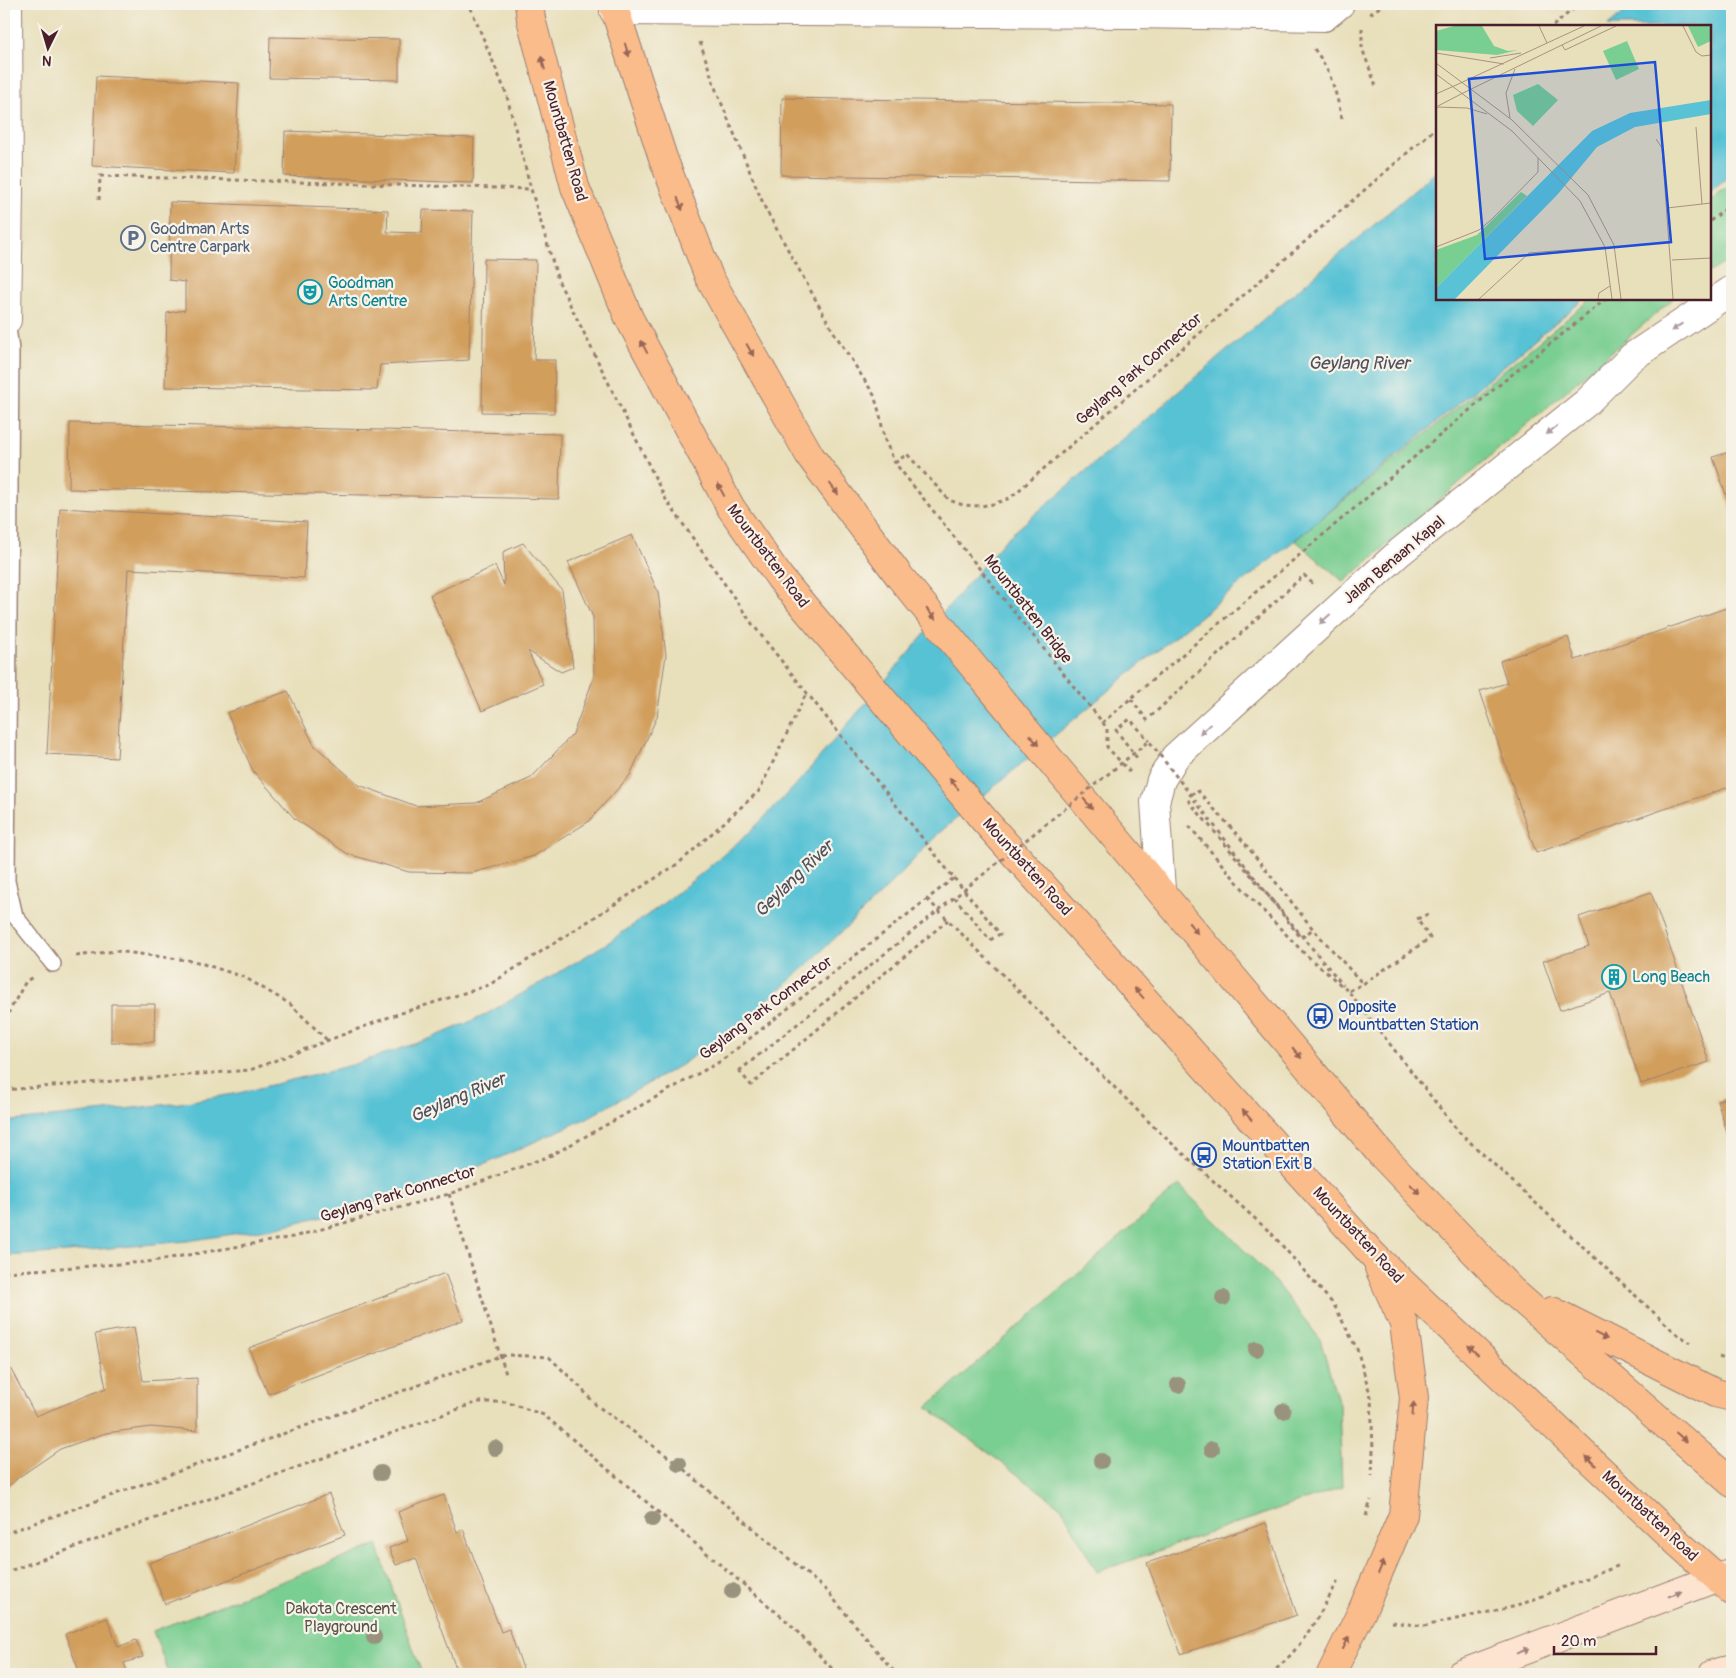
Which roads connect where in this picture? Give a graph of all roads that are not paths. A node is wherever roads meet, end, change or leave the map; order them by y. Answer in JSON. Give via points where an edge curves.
{"nodes":[{"id":1,"x":8,"y":4,"type":"edge"},
{"id":2,"x":529,"y":4,"type":"edge"},
{"id":3,"x":1340,"y":4,"type":"edge"},
{"id":4,"x":613,"y":7,"type":"edge"},
{"id":5,"x":1732,"y":290,"type":"edge"},
{"id":6,"x":5,"y":320,"type":"edge"},
{"id":7,"x":1161,"y":890,"type":"junction"},
{"id":8,"x":53,"y":964,"type":"road end"},
{"id":9,"x":1373,"y":1256,"type":"junction"},
{"id":10,"x":1511,"y":1290,"type":"junction"},
{"id":11,"x":1732,"y":1397,"type":"edge"},
{"id":12,"x":1732,"y":1483,"type":"edge"},
{"id":13,"x":1727,"y":1581,"type":"edge"},
{"id":14,"x":1732,"y":1668,"type":"edge"},
{"id":15,"x":1331,"y":1674,"type":"edge"},
{"id":16,"x":1461,"y":1674,"type":"edge"},
{"id":17,"x":1713,"y":1674,"type":"edge"}],
"edges":[{"from":1,"to":6,"type":"street","via":[[10,194]]},
{"from":9,"to":2,"type":"main road","name":"Mountbatten Road","one_way":true,"via":[[986,821],[780,578],[731,508],[629,318],[575,187]]},
{"from":3,"to":4,"type":"street","via":[[1324,17]]},
{"from":4,"to":7,"type":"main road","one_way":true,"via":[[663,158],[709,277],[810,456],[900,577]]},
{"from":5,"to":7,"type":"street","name":"Jalan Benaan Kapal","one_way":true,"via":[[1632,357],[1587,402],[1393,558],[1175,756],[1161,780],[1155,802]]},
{"from":6,"to":8,"type":"lane","via":[[10,345],[8,881],[15,916]]},
{"from":7,"to":10,"type":"main road","one_way":true,"via":[[1381,1154]]},
{"from":13,"to":9,"type":"main road","name":"Mountbatten Road","one_way":true},
{"from":15,"to":9,"type":"main road","one_way":true,"via":[[1403,1515],[1414,1398],[1404,1324]]},
{"from":10,"to":11,"type":"main road","one_way":true,"via":[[1715,1393]]},
{"from":10,"to":12,"type":"main road","one_way":true},
{"from":16,"to":13,"type":"main road","one_way":true},
{"from":14,"to":17,"type":"main road"}]}
